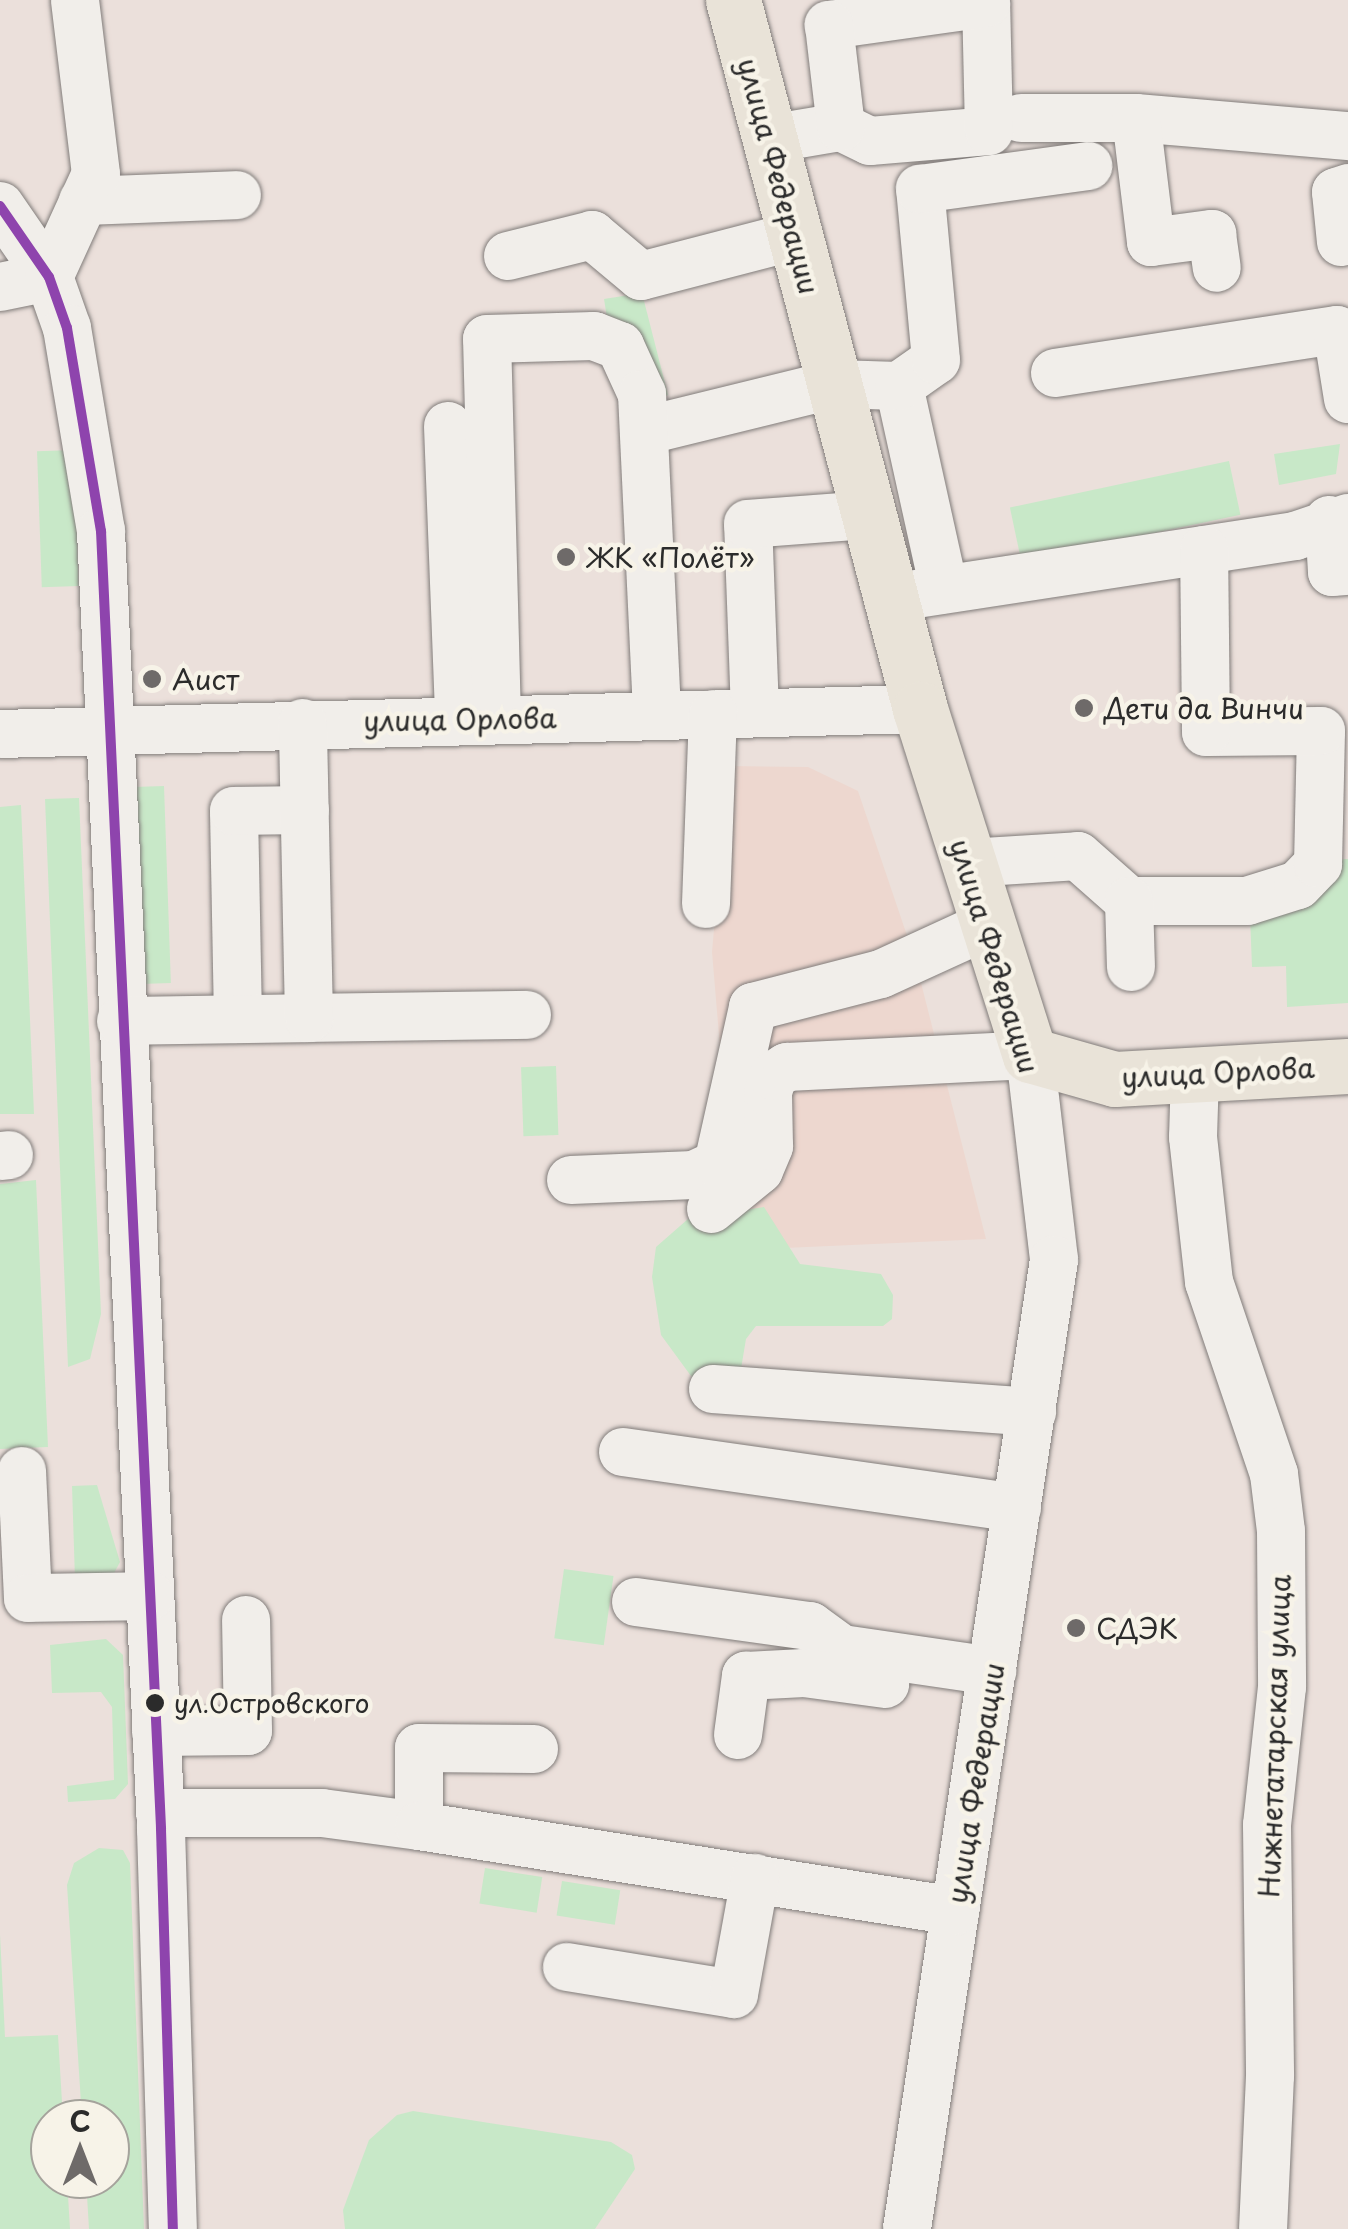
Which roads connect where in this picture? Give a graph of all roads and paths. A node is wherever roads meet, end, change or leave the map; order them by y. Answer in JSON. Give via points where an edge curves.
{"nodes":[{"id":1,"x":76,"y":0,"type":"edge"},
{"id":2,"x":736,"y":2,"type":"edge"},
{"id":3,"x":1021,"y":118,"type":"dead end"},
{"id":4,"x":1136,"y":118,"type":"junction"},
{"id":5,"x":841,"y":127,"type":"dead end"},
{"id":6,"x":1348,"y":136,"type":"edge"},
{"id":7,"x":769,"y":139,"type":"junction"},
{"id":8,"x":1088,"y":166,"type":"dead end"},
{"id":9,"x":1348,"y":188,"type":"edge"},
{"id":10,"x":236,"y":195,"type":"dead end"},
{"id":11,"x":83,"y":202,"type":"junction"},
{"id":12,"x":0,"y":206,"type":"edge"},
{"id":13,"x":795,"y":236,"type":"junction"},
{"id":14,"x":1341,"y":242,"type":"dead end"},
{"id":15,"x":508,"y":256,"type":"dead end"},
{"id":16,"x":1216,"y":268,"type":"dead end"},
{"id":17,"x":50,"y":277,"type":"junction"},
{"id":18,"x":0,"y":287,"type":"edge"},
{"id":19,"x":1055,"y":372,"type":"dead end"},
{"id":20,"x":835,"y":384,"type":"junction"},
{"id":21,"x":899,"y":386,"type":"junction"},
{"id":22,"x":1348,"y":399,"type":"edge"},
{"id":23,"x":448,"y":426,"type":"dead end"},
{"id":24,"x":648,"y":430,"type":"junction"},
{"id":25,"x":869,"y":516,"type":"junction"},
{"id":26,"x":1339,"y":519,"type":"edge"},
{"id":27,"x":1204,"y":550,"type":"junction"},
{"id":28,"x":1348,"y":571,"type":"edge"},
{"id":29,"x":944,"y":589,"type":"junction"},
{"id":30,"x":890,"y":598,"type":"junction"},
{"id":31,"x":920,"y":709,"type":"junction"},
{"id":32,"x":734,"y":713,"type":"junction"},
{"id":33,"x":657,"y":715,"type":"junction"},
{"id":34,"x":478,"y":719,"type":"junction"},
{"id":35,"x":304,"y":723,"type":"junction"},
{"id":36,"x":108,"y":728,"type":"junction"},
{"id":37,"x":0,"y":734,"type":"edge"},
{"id":38,"x":305,"y":810,"type":"junction"},
{"id":39,"x":968,"y":862,"type":"junction"},
{"id":40,"x":1130,"y":901,"type":"junction"},
{"id":41,"x":706,"y":904,"type":"dead end"},
{"id":42,"x":988,"y":925,"type":"junction"},
{"id":43,"x":1130,"y":967,"type":"dead end"},
{"id":44,"x":526,"y":1014,"type":"dead end"},
{"id":45,"x":309,"y":1018,"type":"junction"},
{"id":46,"x":238,"y":1019,"type":"junction"},
{"id":47,"x":122,"y":1021,"type":"junction"},
{"id":48,"x":1030,"y":1055,"type":"junction"},
{"id":49,"x":1348,"y":1066,"type":"edge"},
{"id":50,"x":1194,"y":1074,"type":"junction"},
{"id":51,"x":571,"y":1180,"type":"dead end"},
{"id":52,"x":711,"y":1209,"type":"dead end"},
{"id":53,"x":713,"y":1390,"type":"dead end"},
{"id":54,"x":1032,"y":1412,"type":"junction"},
{"id":55,"x":622,"y":1452,"type":"dead end"},
{"id":56,"x":22,"y":1471,"type":"dead end"},
{"id":57,"x":1017,"y":1508,"type":"junction"},
{"id":58,"x":150,"y":1596,"type":"junction"},
{"id":59,"x":636,"y":1602,"type":"dead end"},
{"id":60,"x":246,"y":1620,"type":"dead end"},
{"id":61,"x":990,"y":1685,"type":"junction"},
{"id":62,"x":156,"y":1732,"type":"junction"},
{"id":63,"x":738,"y":1735,"type":"dead end"},
{"id":64,"x":534,"y":1749,"type":"dead end"},
{"id":65,"x":160,"y":1814,"type":"junction"},
{"id":66,"x":418,"y":1826,"type":"junction"},
{"id":67,"x":755,"y":1878,"type":"junction"},
{"id":68,"x":955,"y":1911,"type":"junction"},
{"id":69,"x":567,"y":1967,"type":"dead end"},
{"id":70,"x":173,"y":2229,"type":"edge"},
{"id":71,"x":907,"y":2229,"type":"edge"},
{"id":72,"x":1263,"y":2229,"type":"edge"}],
"edges":[{"from":1,"to":11,"type":"street","via":[[96,174]]},
{"from":2,"to":7,"type":"main road","name":"улица Федерации"},
{"from":3,"to":4,"type":"street"},
{"from":4,"to":6,"type":"street"},
{"from":4,"to":16,"type":"street","via":[[1151,242],[1212,234]]},
{"from":5,"to":7,"type":"street"},
{"from":7,"to":13,"type":"main road","name":"улица Федерации"},
{"from":8,"to":21,"type":"street","via":[[920,188],[936,360]]},
{"from":9,"to":14,"type":"street","via":[[1336,192]]},
{"from":10,"to":11,"type":"street"},
{"from":11,"to":17,"type":"street"},
{"from":12,"to":17,"type":"street"},
{"from":13,"to":15,"type":"street","via":[[641,276],[592,235]]},
{"from":13,"to":20,"type":"main road","name":"улица Федерации"},
{"from":17,"to":18,"type":"street"},
{"from":17,"to":36,"type":"street","via":[[67,328],[101,532]]},
{"from":19,"to":22,"type":"street","via":[[1337,330]]},
{"from":20,"to":21,"type":"street"},
{"from":20,"to":24,"type":"street"},
{"from":20,"to":25,"type":"main road","name":"улица Федерации"},
{"from":21,"to":29,"type":"street"},
{"from":23,"to":34,"type":"street"},
{"from":24,"to":33,"type":"street"},
{"from":24,"to":34,"type":"street","via":[[631,363],[608,338],[486,339]]},
{"from":25,"to":30,"type":"main road","name":"улица Федерации"},
{"from":25,"to":32,"type":"street","via":[[748,524]]},
{"from":26,"to":27,"type":"street","via":[[1295,536]]},
{"from":26,"to":28,"type":"street","via":[[1332,572]]},
{"from":27,"to":29,"type":"street"},
{"from":27,"to":40,"type":"street","via":[[1206,732],[1321,731],[1318,864],[1298,885],[1247,901]]},
{"from":29,"to":30,"type":"street"},
{"from":30,"to":31,"type":"main road","name":"улица Федерации"},
{"from":31,"to":32,"type":"street","name":"улица Орлова"},
{"from":31,"to":39,"type":"main road","name":"улица Федерации"},
{"from":32,"to":33,"type":"street","name":"улица Орлова"},
{"from":32,"to":41,"type":"street"},
{"from":33,"to":34,"type":"street","name":"улица Орлова"},
{"from":34,"to":35,"type":"street","name":"улица Орлова"},
{"from":35,"to":36,"type":"street","name":"улица Орлова"},
{"from":35,"to":38,"type":"street"},
{"from":36,"to":37,"type":"street","name":"улица Орлова"},
{"from":36,"to":47,"type":"street"},
{"from":38,"to":45,"type":"street"},
{"from":38,"to":46,"type":"street","via":[[234,812]]},
{"from":39,"to":40,"type":"street","via":[[1078,856]]},
{"from":39,"to":42,"type":"main road","name":"улица Федерации"},
{"from":40,"to":43,"type":"street"},
{"from":42,"to":48,"type":"main road","name":"улица Федерации"},
{"from":42,"to":51,"type":"street","via":[[881,974],[753,1007],[718,1164],[694,1175]]},
{"from":44,"to":45,"type":"street"},
{"from":45,"to":46,"type":"street"},
{"from":46,"to":47,"type":"street"},
{"from":47,"to":58,"type":"street"},
{"from":48,"to":50,"type":"main road","name":"улица Орлова","via":[[1116,1079]]},
{"from":48,"to":52,"type":"street","via":[[787,1067],[773,1076],[768,1092],[769,1146],[758,1170]]},
{"from":48,"to":54,"type":"street","name":"улица Федерации","via":[[1054,1260]]},
{"from":49,"to":50,"type":"main road","name":"улица Орлова"},
{"from":50,"to":72,"type":"street","name":"Нижнетатарская улица","via":[[1193,1137],[1209,1282],[1274,1474],[1281,1531],[1282,1687],[1266,1824],[1270,2076]]},
{"from":53,"to":54,"type":"street"},
{"from":54,"to":57,"type":"street","name":"улица Федерации"},
{"from":55,"to":57,"type":"street"},
{"from":56,"to":58,"type":"street","via":[[28,1598]]},
{"from":57,"to":61,"type":"street","name":"улица Федерации"},
{"from":58,"to":62,"type":"street"},
{"from":59,"to":61,"type":"street","via":[[810,1626],[842,1648]]},
{"from":60,"to":62,"type":"street","via":[[248,1731]]},
{"from":61,"to":63,"type":"street","via":[[804,1672],[746,1676]]},
{"from":61,"to":68,"type":"street","name":"улица Федерации"},
{"from":62,"to":65,"type":"street"},
{"from":64,"to":66,"type":"street","via":[[419,1748]]},
{"from":65,"to":66,"type":"street","via":[[322,1813]]},
{"from":65,"to":70,"type":"street"},
{"from":66,"to":67,"type":"street"},
{"from":67,"to":68,"type":"street"},
{"from":67,"to":69,"type":"street","via":[[734,1994]]},
{"from":68,"to":71,"type":"street","name":"улица Федерации"}]}
